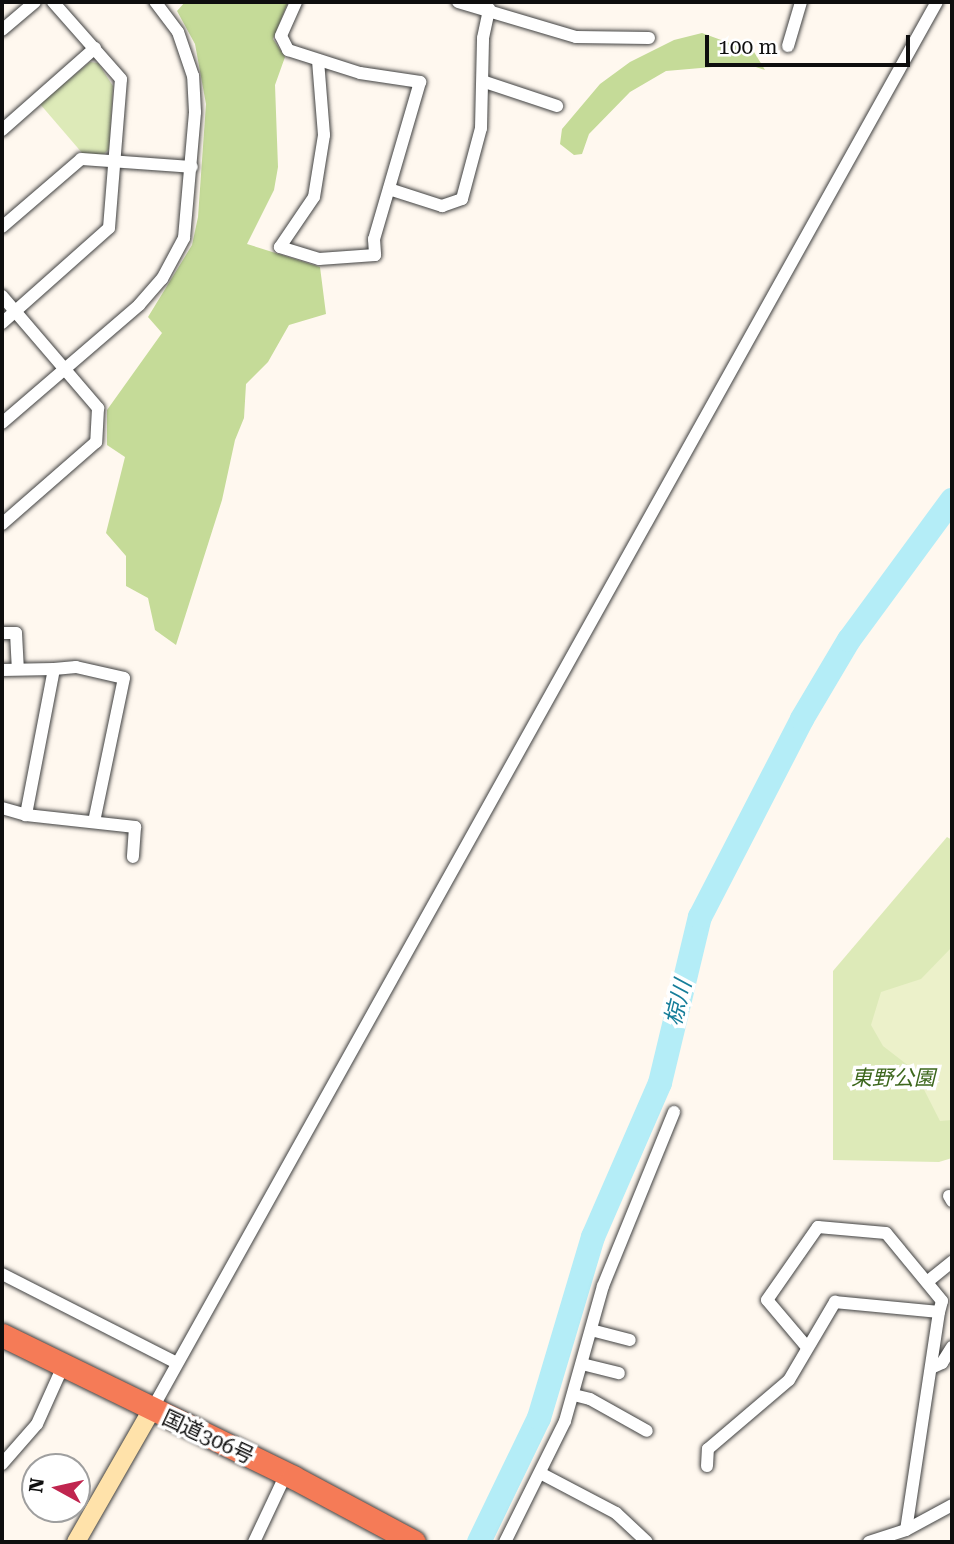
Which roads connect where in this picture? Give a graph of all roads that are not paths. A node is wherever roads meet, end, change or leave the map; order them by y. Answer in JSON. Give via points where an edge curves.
{"nodes":[{"id":1,"x":35,"y":2,"type":"edge"},
{"id":2,"x":53,"y":2,"type":"edge"},
{"id":3,"x":155,"y":2,"type":"edge"},
{"id":4,"x":296,"y":2,"type":"edge"},
{"id":5,"x":458,"y":2,"type":"edge"},
{"id":6,"x":801,"y":2,"type":"edge"},
{"id":7,"x":932,"y":4,"type":"edge"},
{"id":8,"x":489,"y":9,"type":"junction"},
{"id":9,"x":2,"y":30,"type":"edge"},
{"id":10,"x":649,"y":38,"type":"dead end"},
{"id":11,"x":788,"y":46,"type":"dead end"},
{"id":12,"x":95,"y":48,"type":"junction"},
{"id":13,"x":318,"y":60,"type":"junction"},
{"id":14,"x":485,"y":82,"type":"junction"},
{"id":15,"x":557,"y":106,"type":"dead end"},
{"id":16,"x":2,"y":130,"type":"edge"},
{"id":17,"x":115,"y":162,"type":"junction"},
{"id":18,"x":192,"y":167,"type":"junction"},
{"id":19,"x":389,"y":189,"type":"junction"},
{"id":20,"x":2,"y":227,"type":"edge"},
{"id":21,"x":2,"y":296,"type":"edge"},
{"id":22,"x":15,"y":311,"type":"junction"},
{"id":23,"x":2,"y":323,"type":"edge"},
{"id":24,"x":64,"y":368,"type":"junction"},
{"id":25,"x":2,"y":423,"type":"edge"},
{"id":26,"x":2,"y":524,"type":"edge"},
{"id":27,"x":2,"y":633,"type":"edge"},
{"id":28,"x":18,"y":669,"type":"junction"},
{"id":29,"x":54,"y":669,"type":"junction"},
{"id":30,"x":2,"y":670,"type":"edge"},
{"id":31,"x":2,"y":808,"type":"edge"},
{"id":32,"x":26,"y":815,"type":"junction"},
{"id":33,"x":94,"y":821,"type":"junction"},
{"id":34,"x":133,"y":857,"type":"dead end"},
{"id":35,"x":674,"y":1112,"type":"dead end"},
{"id":36,"x":952,"y":1262,"type":"edge"},
{"id":37,"x":2,"y":1275,"type":"edge"},
{"id":38,"x":927,"y":1282,"type":"junction"},
{"id":39,"x":939,"y":1312,"type":"junction"},
{"id":40,"x":591,"y":1330,"type":"junction"},
{"id":41,"x":2,"y":1335,"type":"edge"},
{"id":42,"x":630,"y":1340,"type":"dead end"},
{"id":43,"x":806,"y":1346,"type":"junction"},
{"id":44,"x":952,"y":1347,"type":"edge"},
{"id":45,"x":177,"y":1363,"type":"junction"},
{"id":46,"x":64,"y":1364,"type":"junction"},
{"id":47,"x":582,"y":1364,"type":"junction"},
{"id":48,"x":931,"y":1368,"type":"junction"},
{"id":49,"x":619,"y":1373,"type":"dead end"},
{"id":50,"x":574,"y":1395,"type":"junction"},
{"id":51,"x":151,"y":1410,"type":"junction"},
{"id":52,"x":646,"y":1431,"type":"dead end"},
{"id":53,"x":2,"y":1464,"type":"edge"},
{"id":54,"x":707,"y":1466,"type":"dead end"},
{"id":55,"x":286,"y":1474,"type":"junction"},
{"id":56,"x":542,"y":1474,"type":"junction"},
{"id":57,"x":952,"y":1505,"type":"edge"},
{"id":58,"x":906,"y":1530,"type":"junction"},
{"id":59,"x":76,"y":1542,"type":"edge"},
{"id":60,"x":254,"y":1542,"type":"edge"},
{"id":61,"x":414,"y":1542,"type":"edge"},
{"id":62,"x":505,"y":1542,"type":"edge"},
{"id":63,"x":648,"y":1542,"type":"edge"},
{"id":64,"x":869,"y":1542,"type":"edge"}],
"edges":[{"from":1,"to":9,"type":"street"},
{"from":2,"to":12,"type":"street"},
{"from":3,"to":18,"type":"street","via":[[178,32],[193,76]]},
{"from":4,"to":13,"type":"street","via":[[281,36],[288,50]]},
{"from":5,"to":8,"type":"street"},
{"from":6,"to":11,"type":"street"},
{"from":7,"to":45,"type":"street"},
{"from":8,"to":10,"type":"street","via":[[576,37]]},
{"from":8,"to":14,"type":"street","via":[[483,38]]},
{"from":12,"to":16,"type":"street"},
{"from":12,"to":17,"type":"street","via":[[121,79]]},
{"from":13,"to":19,"type":"street","via":[[360,74],[419,82]]},
{"from":13,"to":19,"type":"street","via":[[324,135],[314,197],[279,247],[319,259],[375,255],[374,239]]},
{"from":14,"to":15,"type":"street"},
{"from":14,"to":19,"type":"street","via":[[481,128],[462,200],[442,206]]},
{"from":17,"to":18,"type":"street"},
{"from":17,"to":20,"type":"street","via":[[81,159]]},
{"from":17,"to":22,"type":"street","via":[[109,228]]},
{"from":18,"to":24,"type":"street","via":[[184,238],[171,265],[139,305]]},
{"from":21,"to":22,"type":"street"},
{"from":22,"to":23,"type":"street"},
{"from":22,"to":24,"type":"street"},
{"from":24,"to":25,"type":"street"},
{"from":24,"to":26,"type":"street","via":[[98,408],[96,442]]},
{"from":27,"to":28,"type":"street","via":[[16,633]]},
{"from":28,"to":29,"type":"street"},
{"from":28,"to":30,"type":"street"},
{"from":29,"to":32,"type":"street"},
{"from":29,"to":33,"type":"street","via":[[76,667],[124,678]]},
{"from":31,"to":32,"type":"street"},
{"from":32,"to":33,"type":"street"},
{"from":33,"to":34,"type":"street","via":[[135,827]]},
{"from":35,"to":40,"type":"street","via":[[608,1270]]},
{"from":36,"to":38,"type":"street"},
{"from":37,"to":45,"type":"street"},
{"from":38,"to":39,"type":"street","via":[[942,1301]]},
{"from":38,"to":43,"type":"street","via":[[886,1233],[818,1227],[767,1300]]},
{"from":39,"to":43,"type":"street","via":[[835,1302]]},
{"from":39,"to":48,"type":"street"},
{"from":40,"to":42,"type":"street"},
{"from":40,"to":47,"type":"street"},
{"from":41,"to":46,"type":"highway","name":"国道306号"},
{"from":43,"to":54,"type":"street","via":[[789,1380],[708,1449]]},
{"from":44,"to":48,"type":"street","via":[[943,1363]]},
{"from":45,"to":51,"type":"street"},
{"from":46,"to":51,"type":"highway","name":"国道306号"},
{"from":46,"to":53,"type":"street","via":[[37,1424]]},
{"from":47,"to":49,"type":"street"},
{"from":47,"to":50,"type":"street"},
{"from":48,"to":58,"type":"street"},
{"from":50,"to":52,"type":"street","via":[[590,1399]]},
{"from":50,"to":56,"type":"street"},
{"from":51,"to":55,"type":"highway","name":"国道306号"},
{"from":51,"to":59,"type":"street"},
{"from":55,"to":60,"type":"street"},
{"from":55,"to":61,"type":"highway","name":"国道306号"},
{"from":56,"to":62,"type":"street"},
{"from":56,"to":63,"type":"street","via":[[616,1513]]},
{"from":57,"to":58,"type":"street"},
{"from":58,"to":64,"type":"street"}]}
